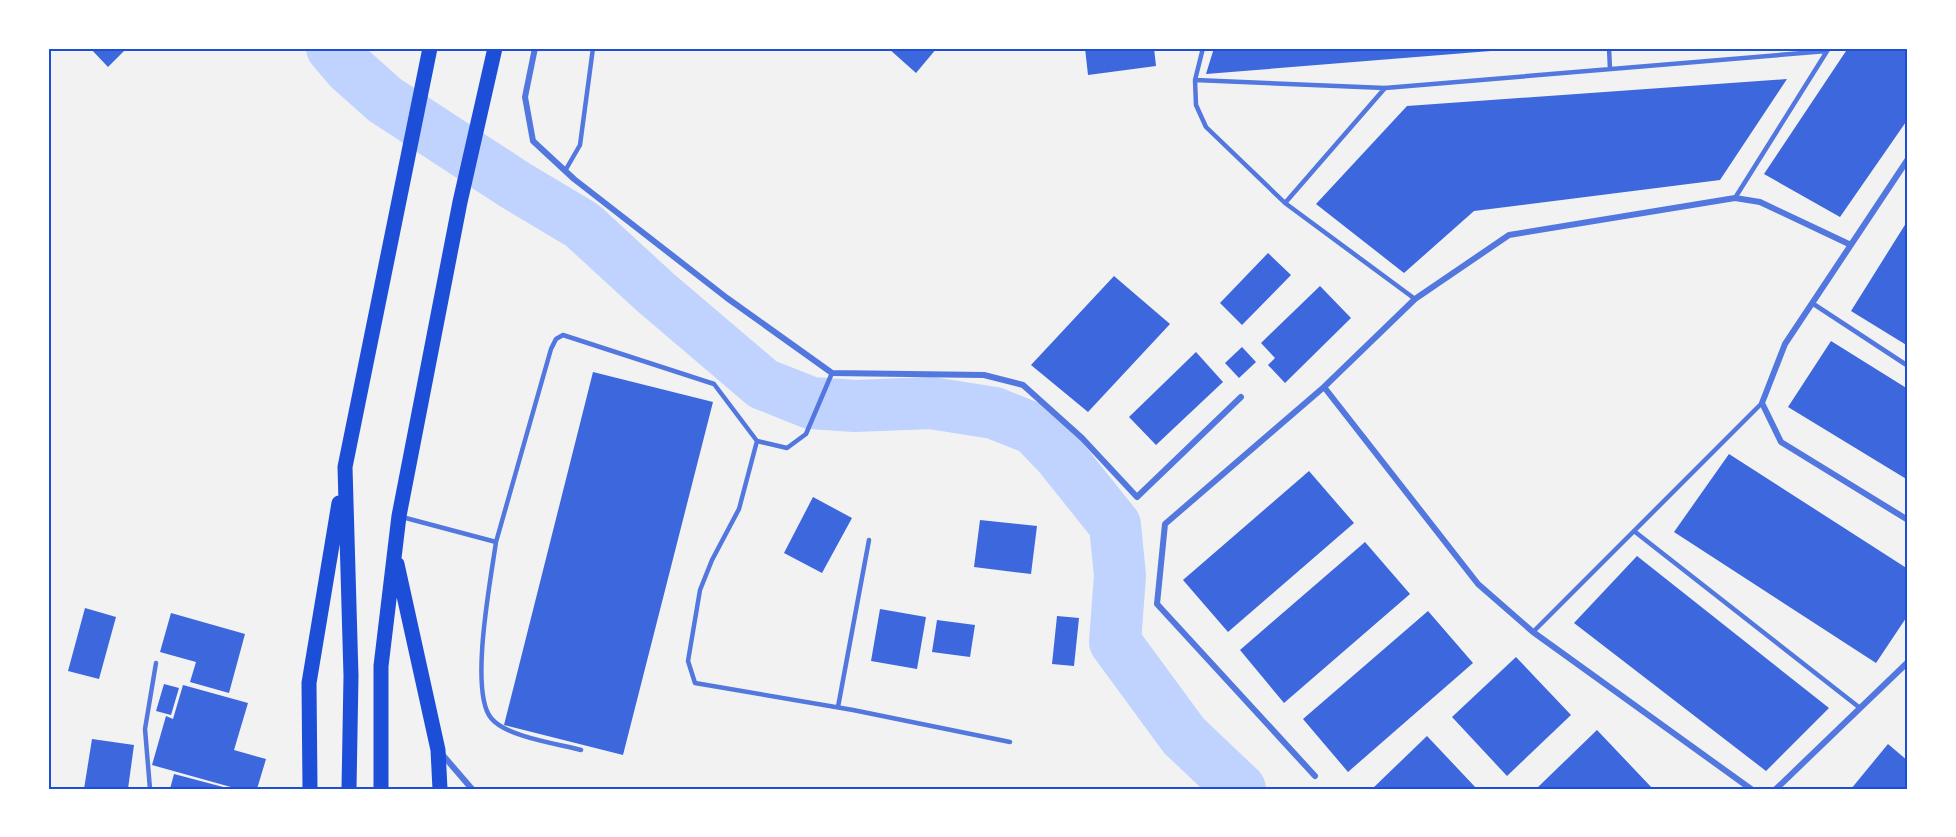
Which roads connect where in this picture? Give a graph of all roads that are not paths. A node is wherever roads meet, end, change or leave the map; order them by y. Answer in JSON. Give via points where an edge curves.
{"nodes":[{"id":1,"x":430,"y":48,"type":"edge"},
{"id":2,"x":495,"y":48,"type":"edge"},
{"id":3,"x":535,"y":48,"type":"edge"},
{"id":4,"x":593,"y":48,"type":"edge"},
{"id":5,"x":1203,"y":48,"type":"edge"},
{"id":6,"x":1609,"y":48,"type":"edge"},
{"id":7,"x":1828,"y":50,"type":"edge"},
{"id":8,"x":1610,"y":69,"type":"junction"},
{"id":9,"x":1195,"y":81,"type":"junction"},
{"id":10,"x":1385,"y":88,"type":"junction"},
{"id":11,"x":1908,"y":159,"type":"edge"},
{"id":12,"x":565,"y":171,"type":"junction"},
{"id":13,"x":1735,"y":198,"type":"junction"},
{"id":14,"x":1286,"y":203,"type":"junction"},
{"id":15,"x":1851,"y":245,"type":"junction"},
{"id":16,"x":1415,"y":299,"type":"junction"},
{"id":17,"x":1812,"y":303,"type":"junction"},
{"id":18,"x":1908,"y":366,"type":"edge"},
{"id":19,"x":832,"y":373,"type":"junction"},
{"id":20,"x":1324,"y":387,"type":"junction"},
{"id":21,"x":1241,"y":397,"type":"dead end"},
{"id":22,"x":1762,"y":403,"type":"junction"},
{"id":23,"x":757,"y":441,"type":"junction"},
{"id":24,"x":345,"y":467,"type":"junction"},
{"id":25,"x":399,"y":516,"type":"junction"},
{"id":26,"x":1908,"y":520,"type":"edge"},
{"id":27,"x":1634,"y":531,"type":"junction"},
{"id":28,"x":869,"y":540,"type":"dead end"},
{"id":29,"x":495,"y":542,"type":"junction"},
{"id":30,"x":394,"y":553,"type":"junction"},
{"id":31,"x":1533,"y":632,"type":"junction"},
{"id":32,"x":1908,"y":662,"type":"edge"},
{"id":33,"x":156,"y":663,"type":"dead end"},
{"id":34,"x":837,"y":708,"type":"junction"},
{"id":35,"x":1860,"y":708,"type":"junction"},
{"id":36,"x":1010,"y":742,"type":"dead end"},
{"id":37,"x":438,"y":750,"type":"junction"},
{"id":38,"x":581,"y":750,"type":"dead end"},
{"id":39,"x":1315,"y":776,"type":"dead end"},
{"id":40,"x":150,"y":789,"type":"edge"},
{"id":41,"x":310,"y":789,"type":"edge"},
{"id":42,"x":349,"y":789,"type":"edge"},
{"id":43,"x":381,"y":789,"type":"edge"},
{"id":44,"x":440,"y":789,"type":"edge"},
{"id":45,"x":472,"y":789,"type":"edge"},
{"id":46,"x":1751,"y":789,"type":"edge"},
{"id":47,"x":1776,"y":789,"type":"edge"}],
"edges":[{"from":1,"to":24,"type":"main road"},
{"from":2,"to":25,"type":"main road","via":[[460,202]]},
{"from":3,"to":12,"type":"street","via":[[525,97],[533,141]]},
{"from":4,"to":12,"type":"lane","via":[[580,145]]},
{"from":5,"to":9,"type":"lane"},
{"from":6,"to":8,"type":"lane"},
{"from":7,"to":8,"type":"lane"},
{"from":7,"to":13,"type":"lane"},
{"from":8,"to":10,"type":"lane"},
{"from":9,"to":10,"type":"lane"},
{"from":9,"to":14,"type":"lane","via":[[1196,105],[1206,127]]},
{"from":10,"to":14,"type":"lane"},
{"from":11,"to":15,"type":"street"},
{"from":12,"to":19,"type":"street","via":[[727,298]]},
{"from":13,"to":15,"type":"street","via":[[1760,202]]},
{"from":13,"to":16,"type":"street","via":[[1509,236]]},
{"from":14,"to":16,"type":"lane"},
{"from":15,"to":17,"type":"street"},
{"from":16,"to":20,"type":"street"},
{"from":17,"to":18,"type":"lane"},
{"from":17,"to":22,"type":"street","via":[[1785,344]]},
{"from":19,"to":21,"type":"street","via":[[984,375],[1023,385],[1082,438],[1137,497]]},
{"from":19,"to":23,"type":"lane","via":[[806,434],[787,448]]},
{"from":20,"to":31,"type":"street","via":[[1478,584]]},
{"from":20,"to":39,"type":"street","via":[[1165,524],[1157,604]]},
{"from":22,"to":26,"type":"street","via":[[1781,442]]},
{"from":22,"to":27,"type":"lane"},
{"from":23,"to":29,"type":"lane","via":[[714,384],[563,335],[550,349]]},
{"from":23,"to":34,"type":"lane","via":[[739,509],[700,590],[688,661],[695,683]]},
{"from":24,"to":41,"type":"main road","via":[[309,683]]},
{"from":24,"to":42,"type":"main road","via":[[351,676]]},
{"from":25,"to":29,"type":"lane"},
{"from":25,"to":30,"type":"main road"},
{"from":27,"to":31,"type":"lane"},
{"from":27,"to":35,"type":"lane"},
{"from":28,"to":34,"type":"lane"},
{"from":29,"to":38,"type":"lane","via":[[480,669],[484,701],[492,718],[508,730]]},
{"from":30,"to":37,"type":"main road"},
{"from":30,"to":43,"type":"main road","via":[[381,666]]},
{"from":31,"to":46,"type":"street"},
{"from":32,"to":35,"type":"street"},
{"from":33,"to":40,"type":"lane","via":[[145,729]]},
{"from":34,"to":36,"type":"lane"},
{"from":35,"to":47,"type":"street"},
{"from":37,"to":44,"type":"main road"},
{"from":37,"to":45,"type":"street"}]}
